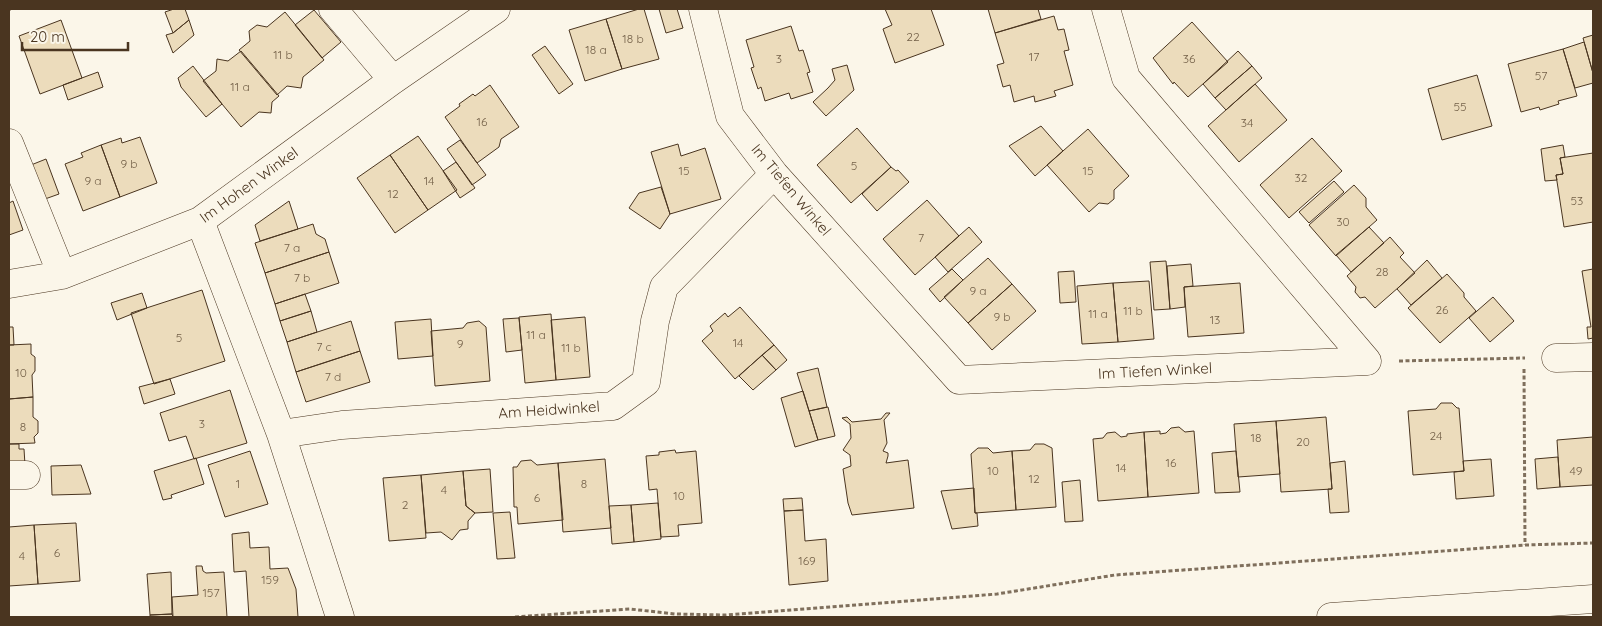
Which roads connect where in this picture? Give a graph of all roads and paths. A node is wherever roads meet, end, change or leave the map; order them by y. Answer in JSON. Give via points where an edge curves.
{"nodes":[{"id":1,"x":333,"y":9,"type":"edge"},
{"id":2,"x":496,"y":9,"type":"edge"},
{"id":3,"x":703,"y":9,"type":"edge"},
{"id":4,"x":1106,"y":9,"type":"edge"},
{"id":5,"x":393,"y":80,"type":"junction"},
{"id":6,"x":9,"y":143,"type":"edge"},
{"id":7,"x":774,"y":174,"type":"junction"},
{"id":8,"x":200,"y":221,"type":"junction"},
{"id":9,"x":62,"y":275,"type":"junction"},
{"id":10,"x":9,"y":284,"type":"edge"},
{"id":11,"x":1593,"y":357,"type":"edge"},
{"id":12,"x":1556,"y":358,"type":"dead end"},
{"id":13,"x":1367,"y":361,"type":"junction"},
{"id":14,"x":281,"y":434,"type":"junction"},
{"id":15,"x":1593,"y":543,"type":"edge"},
{"id":16,"x":1525,"y":545,"type":"junction"},
{"id":17,"x":1593,"y":600,"type":"edge"},
{"id":18,"x":1558,"y":609,"type":"edge"},
{"id":19,"x":340,"y":617,"type":"edge"},
{"id":20,"x":515,"y":617,"type":"edge"},
{"id":21,"x":1331,"y":617,"type":"edge"}],
"edges":[{"from":1,"to":5,"type":"street"},
{"from":2,"to":5,"type":"street","name":"Im Hohen Winkel"},
{"from":3,"to":7,"type":"street","name":"Im Tiefen Winkel","via":[[730,116]]},
{"from":4,"to":13,"type":"street","via":[[1126,78]]},
{"from":5,"to":8,"type":"street","name":"Im Hohen Winkel"},
{"from":6,"to":9,"type":"street"},
{"from":7,"to":13,"type":"street","name":"Im Tiefen Winkel","via":[[959,380]]},
{"from":7,"to":14,"type":"street","name":"Am Heidwinkel","via":[[664,287],[655,321],[646,382],[613,406],[342,425]]},
{"from":8,"to":9,"type":"street","name":"Im Hohen Winkel"},
{"from":8,"to":14,"type":"street"},
{"from":9,"to":10,"type":"street","name":"Im Hohen Winkel"},
{"from":11,"to":12,"type":"street"},
{"from":13,"to":16,"type":"path","via":[[1524,358]]},
{"from":14,"to":19,"type":"street"},
{"from":15,"to":16,"type":"path"},
{"from":16,"to":20,"type":"path","via":[[1114,575],[997,594],[726,615],[630,609]]},
{"from":17,"to":18,"type":"street"},
{"from":18,"to":21,"type":"street"}]}
